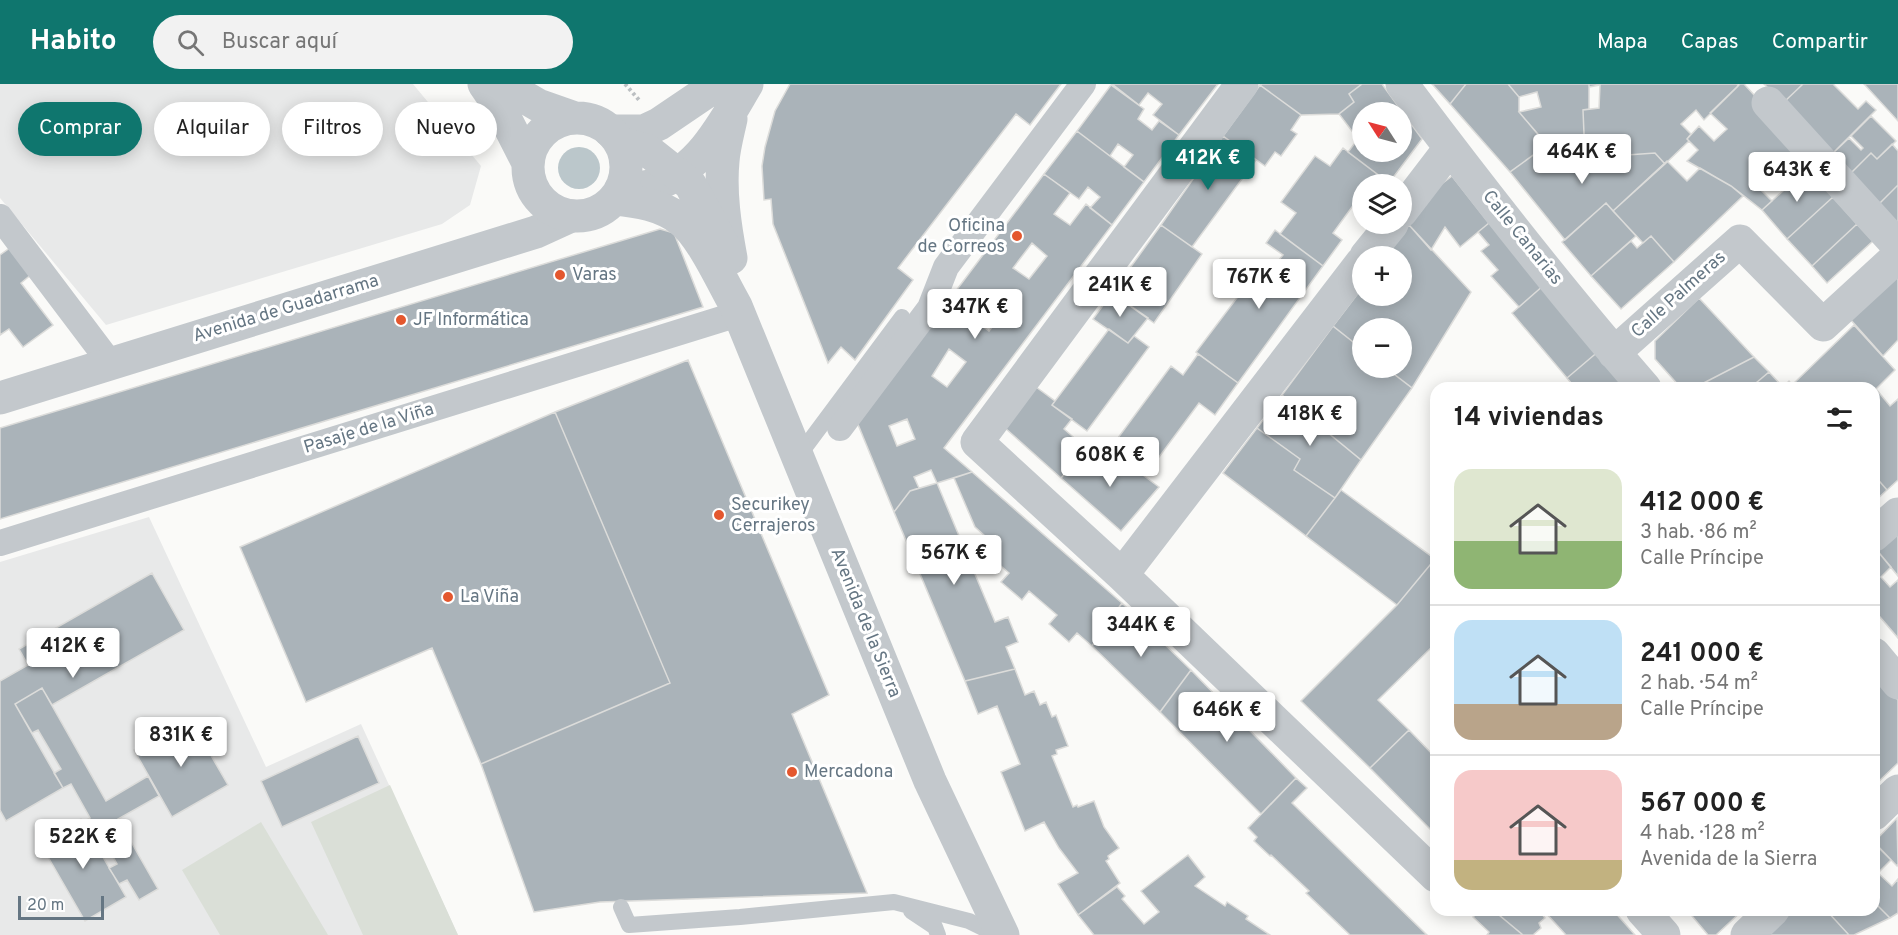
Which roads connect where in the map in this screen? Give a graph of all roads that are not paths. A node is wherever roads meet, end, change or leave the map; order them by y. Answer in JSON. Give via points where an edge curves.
{"nodes":[{"id":1,"x":484,"y":84,"type":"edge"},
{"id":2,"x":502,"y":84,"type":"edge"},
{"id":3,"x":1083,"y":84,"type":"edge"},
{"id":4,"x":1242,"y":84,"type":"edge"},
{"id":5,"x":1402,"y":84,"type":"edge"},
{"id":6,"x":732,"y":92,"type":"edge"},
{"id":7,"x":1768,"y":103,"type":"dead end"},
{"id":8,"x":575,"y":118,"type":"junction"},
{"id":9,"x":615,"y":136,"type":"junction"},
{"id":10,"x":1450,"y":148,"type":"junction"},
{"id":11,"x":528,"y":163,"type":"junction"},
{"id":12,"x":679,"y":173,"type":"junction"},
{"id":13,"x":618,"y":194,"type":"junction"},
{"id":14,"x":1412,"y":198,"type":"edge"},
{"id":15,"x":571,"y":216,"type":"junction"},
{"id":16,"x":0,"y":217,"type":"edge"},
{"id":17,"x":1384,"y":234,"type":"edge"},
{"id":18,"x":1374,"y":246,"type":"edge"},
{"id":19,"x":1898,"y":246,"type":"edge"},
{"id":20,"x":1898,"y":256,"type":"edge"},
{"id":21,"x":731,"y":260,"type":"junction"},
{"id":22,"x":1352,"y":275,"type":"edge"},
{"id":23,"x":737,"y":310,"type":"junction"},
{"id":24,"x":902,"y":317,"type":"dead end"},
{"id":25,"x":1614,"y":353,"type":"junction"},
{"id":26,"x":111,"y":364,"type":"junction"},
{"id":27,"x":1640,"y":382,"type":"edge"},
{"id":28,"x":0,"y":398,"type":"edge"},
{"id":29,"x":840,"y":428,"type":"dead end"},
{"id":30,"x":797,"y":458,"type":"junction"},
{"id":31,"x":1898,"y":514,"type":"edge"},
{"id":32,"x":1880,"y":529,"type":"edge"},
{"id":33,"x":0,"y":543,"type":"edge"},
{"id":34,"x":1122,"y":575,"type":"junction"},
{"id":35,"x":1880,"y":661,"type":"edge"},
{"id":36,"x":1898,"y":683,"type":"edge"},
{"id":37,"x":1898,"y":791,"type":"edge"},
{"id":38,"x":1880,"y":808,"type":"edge"},
{"id":39,"x":1430,"y":870,"type":"edge"},
{"id":40,"x":898,"y":903,"type":"junction"},
{"id":41,"x":621,"y":907,"type":"dead end"},
{"id":42,"x":1647,"y":916,"type":"edge"},
{"id":43,"x":1767,"y":916,"type":"edge"},
{"id":44,"x":938,"y":935,"type":"edge"},
{"id":45,"x":997,"y":935,"type":"edge"},
{"id":46,"x":1004,"y":935,"type":"edge"},
{"id":47,"x":1664,"y":935,"type":"edge"},
{"id":48,"x":1747,"y":935,"type":"edge"}],
"edges":[{"from":1,"to":11,"type":"street","via":[[500,106]]},
{"from":2,"to":8,"type":"street","via":[[538,105]]},
{"from":3,"to":29,"type":"street","via":[[946,267],[930,308]]},
{"from":4,"to":34,"type":"street","via":[[977,442]]},
{"from":5,"to":10,"type":"street","name":"Calle Canarias"},
{"from":6,"to":9,"type":"street","via":[[644,131]]},
{"from":6,"to":12,"type":"street","via":[[719,133]]},
{"from":6,"to":21,"type":"street","name":"Avenida de la Sierra","via":[[723,160]]},
{"from":7,"to":19,"type":"street"},
{"from":8,"to":9,"type":"street","via":[[594,121]]},
{"from":8,"to":11,"type":"street","via":[[545,130],[534,144]]},
{"from":9,"to":12,"type":"street","name":"Avenida de la Sierra","via":[[647,150]]},
{"from":9,"to":13,"type":"street","via":[[626,157],[626,175]]},
{"from":10,"to":14,"type":"street"},
{"from":10,"to":25,"type":"street","name":"Calle Canarias"},
{"from":11,"to":15,"type":"street","via":[[529,177],[542,202]]},
{"from":12,"to":13,"type":"street"},
{"from":12,"to":21,"type":"street","name":"Avenida de la Sierra","via":[[690,184]]},
{"from":13,"to":15,"type":"street","via":[[601,210]]},
{"from":13,"to":23,"type":"street","name":"Avenida de la Sierra","via":[[682,221],[698,240]]},
{"from":15,"to":26,"type":"street","name":"Avenida de Guadarrama","via":[[536,231]]},
{"from":16,"to":26,"type":"street"},
{"from":17,"to":18,"type":"street"},
{"from":20,"to":25,"type":"street","name":"Calle Palmeras","via":[[1823,325],[1740,241]]},
{"from":21,"to":23,"type":"street","name":"Avenida de la Sierra"},
{"from":22,"to":34,"type":"street"},
{"from":23,"to":30,"type":"street","name":"Avenida de la Sierra"},
{"from":23,"to":33,"type":"street","name":"Pasaje de la Viña"},
{"from":24,"to":30,"type":"lane"},
{"from":25,"to":27,"type":"street","name":"Calle Canarias"},
{"from":26,"to":28,"type":"street","name":"Avenida de Guadarrama"},
{"from":30,"to":46,"type":"street","name":"Avenida de la Sierra","via":[[930,781]]},
{"from":31,"to":32,"type":"street"},
{"from":34,"to":39,"type":"street"},
{"from":35,"to":36,"type":"street"},
{"from":37,"to":38,"type":"street"},
{"from":40,"to":41,"type":"lane","via":[[629,925]]},
{"from":40,"to":44,"type":"lane","via":[[935,927]]},
{"from":40,"to":45,"type":"lane","via":[[969,921]]},
{"from":42,"to":47,"type":"street"},
{"from":43,"to":48,"type":"street"}]}
